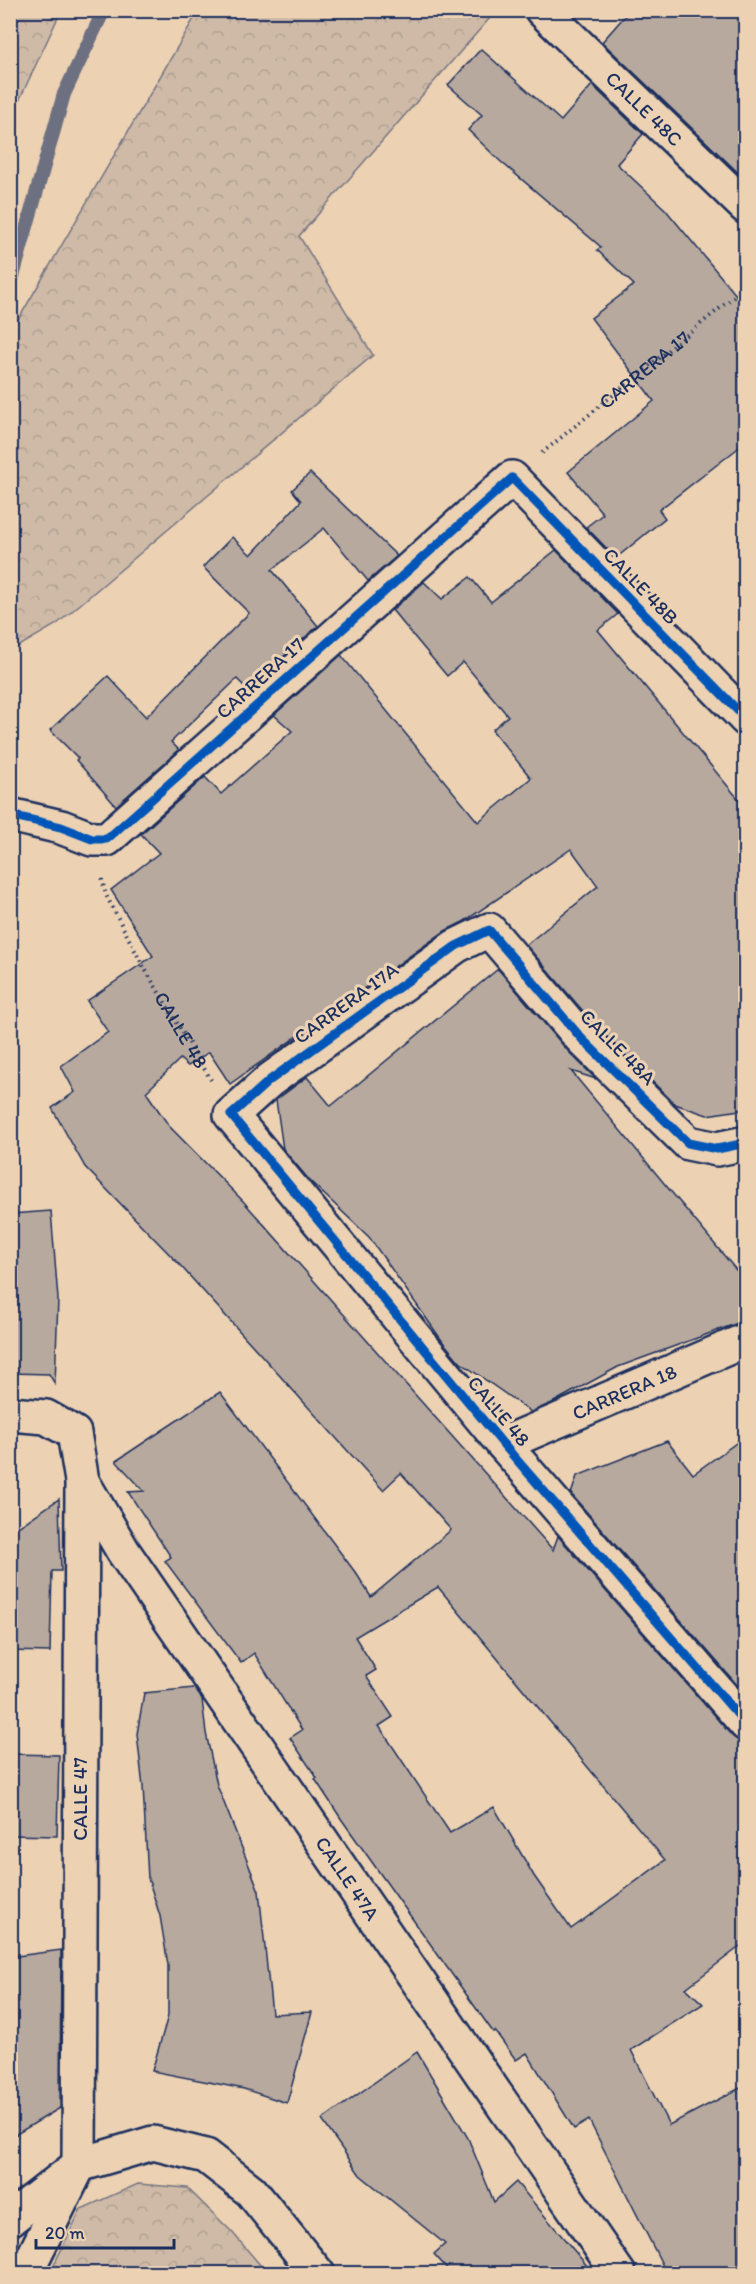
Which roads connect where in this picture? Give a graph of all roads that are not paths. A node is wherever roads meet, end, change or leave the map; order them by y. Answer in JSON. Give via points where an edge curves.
{"nodes":[{"id":1,"x":542,"y":10,"type":"edge"},
{"id":2,"x":746,"y":207,"type":"edge"},
{"id":3,"x":512,"y":478,"type":"joint"},
{"id":4,"x":746,"y":719,"type":"edge"},
{"id":5,"x":10,"y":815,"type":"edge"},
{"id":6,"x":489,"y":930,"type":"joint"},
{"id":7,"x":231,"y":1115,"type":"joint"},
{"id":8,"x":746,"y":1143,"type":"edge"},
{"id":9,"x":746,"y":1340,"type":"edge"},
{"id":10,"x":10,"y":1414,"type":"edge"},
{"id":11,"x":503,"y":1444,"type":"junction"},
{"id":12,"x":82,"y":1481,"type":"junction"},
{"id":13,"x":746,"y":1724,"type":"edge"},
{"id":14,"x":79,"y":2165,"type":"junction"},
{"id":15,"x":10,"y":2219,"type":"edge"},
{"id":16,"x":26,"y":2274,"type":"edge"},
{"id":17,"x":318,"y":2274,"type":"edge"},
{"id":18,"x":619,"y":2274,"type":"edge"}],
"edges":[{"from":1,"to":2,"type":"street","name":"CALLE 48C"},
{"from":3,"to":4,"type":"street","name":"CALLE 48B"},
{"from":3,"to":5,"type":"street","name":"CARRERA 17","via":[[107,839]]},
{"from":6,"to":7,"type":"street","name":"CARRERA 17A","via":[[456,946],[270,1080]]},
{"from":6,"to":8,"type":"street","name":"CALLE 48A","via":[[582,1040],[688,1143],[717,1149]]},
{"from":7,"to":11,"type":"street","name":"CALLE 48"},
{"from":9,"to":11,"type":"street","name":"CARRERA 18"},
{"from":10,"to":12,"type":"street","name":"CALLE 47","via":[[46,1417],[74,1433]]},
{"from":11,"to":13,"type":"street","name":"CALLE 48"},
{"from":12,"to":14,"type":"street","name":"CALLE 47"},
{"from":12,"to":18,"type":"street","name":"CALLE 47A","via":[[123,1551]]},
{"from":14,"to":15,"type":"street"},
{"from":14,"to":16,"type":"street"},
{"from":14,"to":17,"type":"street","via":[[153,2144],[206,2156],[251,2191]]}]}
